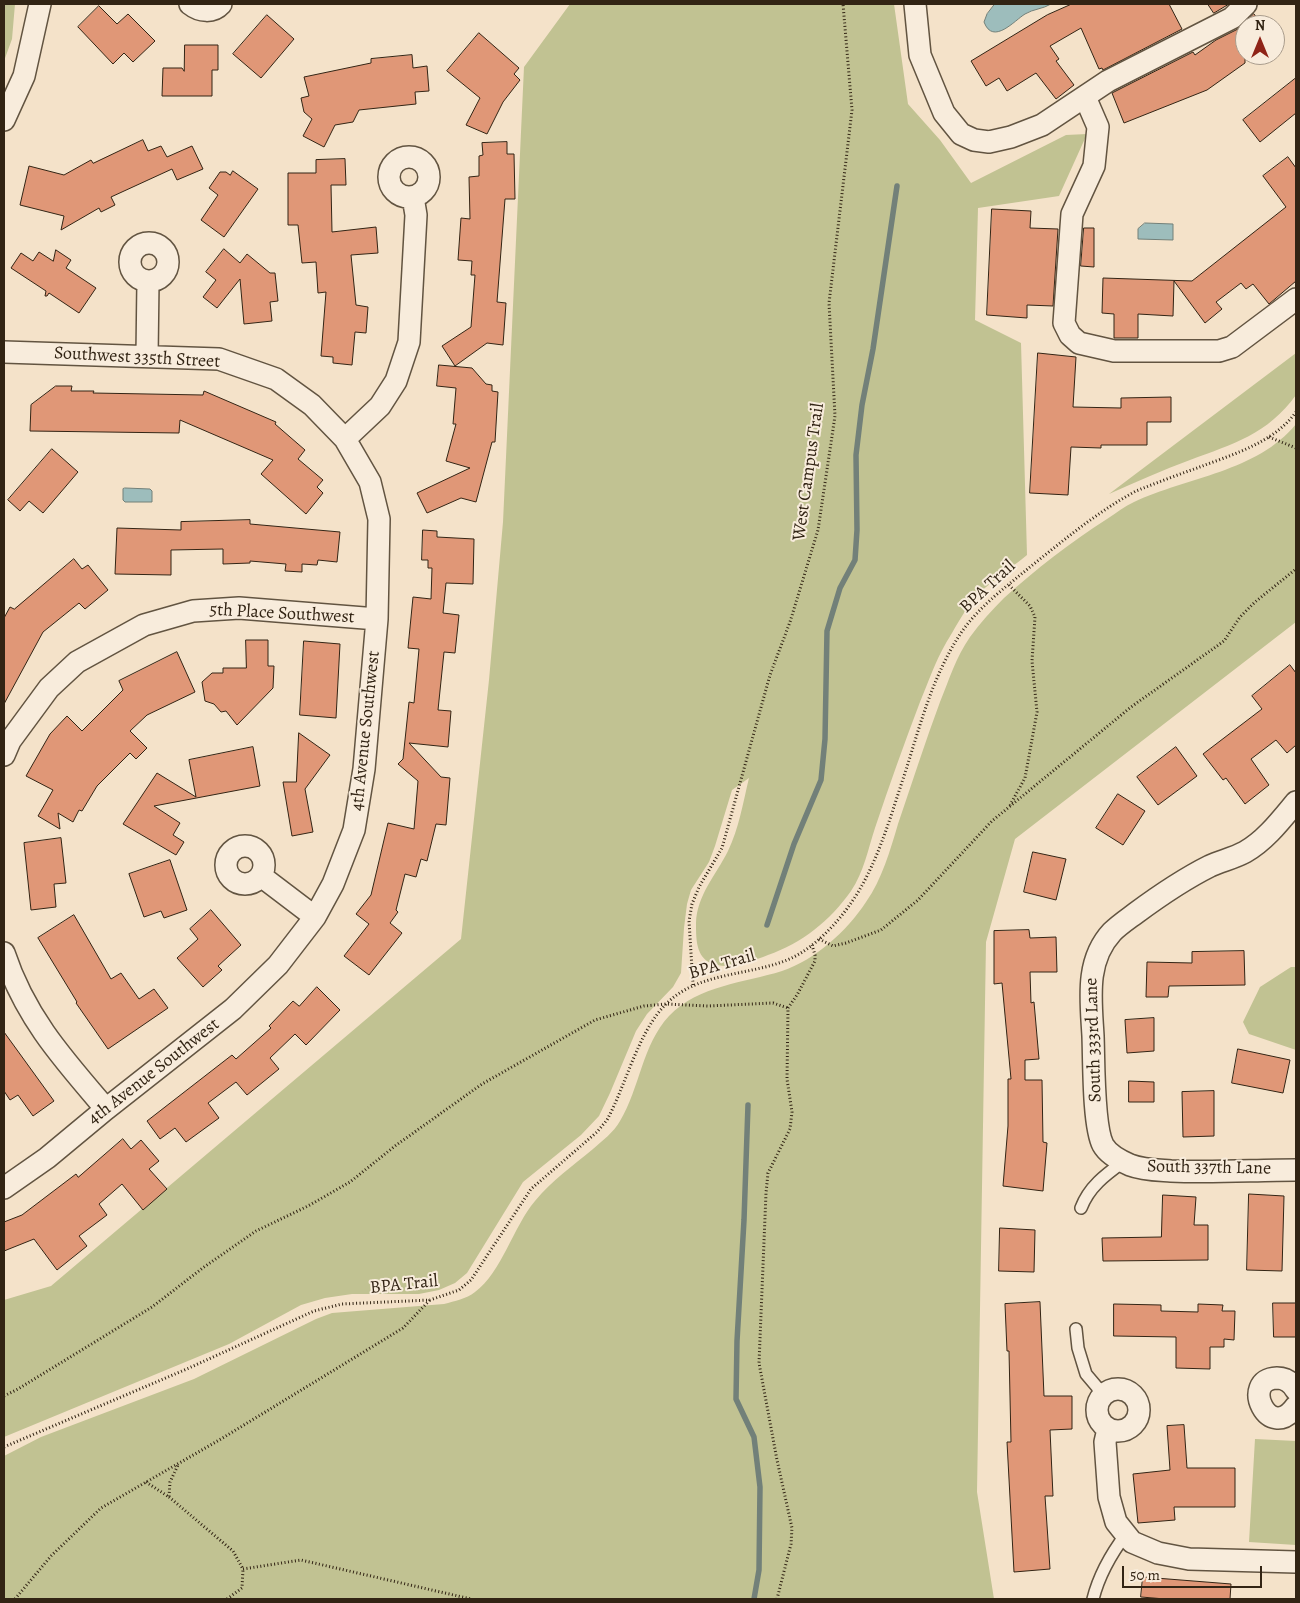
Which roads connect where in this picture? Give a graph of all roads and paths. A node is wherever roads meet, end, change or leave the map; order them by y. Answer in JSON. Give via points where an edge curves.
{"nodes":[{"id":1,"x":40,"y":4,"type":"edge"},
{"id":2,"x":190,"y":4,"type":"edge"},
{"id":3,"x":221,"y":4,"type":"edge"},
{"id":4,"x":843,"y":4,"type":"edge"},
{"id":5,"x":915,"y":4,"type":"edge"},
{"id":6,"x":1246,"y":4,"type":"edge"},
{"id":7,"x":1085,"y":97,"type":"junction"},
{"id":8,"x":4,"y":120,"type":"edge"},
{"id":9,"x":413,"y":197,"type":"dead end"},
{"id":10,"x":148,"y":281,"type":"dead end"},
{"id":11,"x":1296,"y":299,"type":"edge"},
{"id":12,"x":4,"y":352,"type":"edge"},
{"id":13,"x":147,"y":356,"type":"junction"},
{"id":14,"x":1296,"y":412,"type":"edge"},
{"id":15,"x":1268,"y":437,"type":"junction"},
{"id":16,"x":345,"y":439,"type":"junction"},
{"id":17,"x":1296,"y":448,"type":"edge"},
{"id":18,"x":370,"y":482,"type":"joint"},
{"id":19,"x":1296,"y":569,"type":"edge"},
{"id":20,"x":1009,"y":585,"type":"junction"},
{"id":21,"x":377,"y":619,"type":"junction"},
{"id":22,"x":6,"y":744,"type":"edge"},
{"id":23,"x":1296,"y":802,"type":"edge"},
{"id":24,"x":1008,"y":807,"type":"junction"},
{"id":25,"x":261,"y":876,"type":"dead end"},
{"id":26,"x":315,"y":917,"type":"junction"},
{"id":27,"x":819,"y":939,"type":"junction"},
{"id":28,"x":812,"y":945,"type":"junction"},
{"id":29,"x":4,"y":953,"type":"edge"},
{"id":30,"x":693,"y":984,"type":"junction"},
{"id":31,"x":666,"y":1004,"type":"junction"},
{"id":32,"x":788,"y":1008,"type":"junction"},
{"id":33,"x":106,"y":1109,"type":"junction"},
{"id":34,"x":1123,"y":1162,"type":"junction"},
{"id":35,"x":1296,"y":1170,"type":"edge"},
{"id":36,"x":4,"y":1188,"type":"edge"},
{"id":37,"x":1082,"y":1208,"type":"dead end"},
{"id":38,"x":430,"y":1300,"type":"junction"},
{"id":39,"x":1076,"y":1329,"type":"dead end"},
{"id":40,"x":1296,"y":1390,"type":"edge"},
{"id":41,"x":4,"y":1396,"type":"edge"},
{"id":42,"x":1102,"y":1398,"type":"junction"},
{"id":43,"x":1296,"y":1406,"type":"edge"},
{"id":44,"x":1108,"y":1429,"type":"junction"},
{"id":45,"x":4,"y":1447,"type":"edge"},
{"id":46,"x":178,"y":1464,"type":"junction"},
{"id":47,"x":146,"y":1482,"type":"junction"},
{"id":48,"x":169,"y":1497,"type":"junction"},
{"id":49,"x":1126,"y":1534,"type":"junction"},
{"id":50,"x":1296,"y":1562,"type":"edge"},
{"id":51,"x":243,"y":1569,"type":"junction"},
{"id":52,"x":15,"y":1599,"type":"edge"},
{"id":53,"x":228,"y":1599,"type":"edge"},
{"id":54,"x":471,"y":1599,"type":"edge"},
{"id":55,"x":777,"y":1599,"type":"edge"},
{"id":56,"x":1093,"y":1599,"type":"edge"}],
"edges":[{"from":1,"to":8,"type":"street","via":[[24,76]]},
{"from":2,"to":3,"type":"street","via":[[202,10],[212,10]]},
{"from":4,"to":30,"type":"path","name":"West Campus Trail","via":[[852,110],[829,304],[835,416],[818,530],[770,675],[725,839],[692,904],[689,920]]},
{"from":5,"to":7,"type":"street","via":[[920,55],[944,113],[961,134],[989,142],[1011,137],[1042,125]]},
{"from":6,"to":7,"type":"street","via":[[1232,18],[1108,81]]},
{"from":7,"to":11,"type":"street","via":[[1098,127],[1094,166],[1072,214],[1064,322],[1070,335],[1079,343],[1114,351],[1219,351],[1232,346]]},
{"from":9,"to":16,"type":"street","via":[[416,215],[409,342],[396,381],[380,406]]},
{"from":10,"to":13,"type":"street"},
{"from":12,"to":13,"type":"street","name":"Southwest 335th Street"},
{"from":13,"to":16,"type":"street","name":"Southwest 335th Street","via":[[219,359],[276,379],[312,405]]},
{"from":14,"to":15,"type":"path","name":"BPA Trail"},
{"from":15,"to":17,"type":"path"},
{"from":15,"to":20,"type":"path","name":"BPA Trail","via":[[1236,454],[1121,499],[1081,526]]},
{"from":16,"to":18,"type":"street","name":"Southwest 335th Street"},
{"from":18,"to":21,"type":"street","name":"4th Avenue Southwest","via":[[379,519]]},
{"from":19,"to":24,"type":"path","via":[[1255,602],[1218,646],[1130,707]]},
{"from":20,"to":24,"type":"path","via":[[1030,606],[1035,618],[1032,661],[1037,712],[1025,778]]},
{"from":20,"to":27,"type":"path","name":"BPA Trail","via":[[964,628],[944,663],[870,874],[852,904]]},
{"from":21,"to":22,"type":"street","name":"5th Place Southwest","via":[[239,608],[193,611],[144,625],[77,662],[49,688]]},
{"from":21,"to":26,"type":"street","name":"4th Avenue Southwest","via":[[364,770],[354,830],[333,884]]},
{"from":23,"to":34,"type":"street","name":"South 333rd Lane","via":[[1254,846],[1191,876],[1130,917],[1112,932],[1096,957],[1091,980],[1096,1108],[1104,1146]]},
{"from":24,"to":27,"type":"path","via":[[918,900],[881,930],[833,946]]},
{"from":25,"to":26,"type":"street"},
{"from":26,"to":33,"type":"street","name":"4th Avenue Southwest","via":[[278,965],[233,1009]]},
{"from":27,"to":28,"type":"path","name":"BPA Trail"},
{"from":28,"to":30,"type":"path","name":"BPA Trail","via":[[785,961]]},
{"from":28,"to":32,"type":"path","via":[[815,961]]},
{"from":29,"to":33,"type":"street","via":[[31,1014],[59,1055]]},
{"from":30,"to":31,"type":"path","name":"BPA Trail"},
{"from":31,"to":32,"type":"path","via":[[773,1003]]},
{"from":31,"to":38,"type":"path","name":"BPA Trail","via":[[645,1035],[607,1120],[531,1189],[471,1280],[459,1290]]},
{"from":31,"to":41,"type":"path","via":[[644,1006],[596,1020],[482,1084],[350,1182],[256,1230],[152,1307]]},
{"from":32,"to":55,"type":"path","via":[[787,1079],[792,1112],[790,1129],[768,1173],[759,1363],[792,1528]]},
{"from":33,"to":36,"type":"street","name":"4th Avenue Southwest","via":[[47,1158]]},
{"from":34,"to":35,"type":"street","name":"South 337th Lane","via":[[1148,1169],[1189,1172]]},
{"from":34,"to":37,"type":"lane","via":[[1099,1180],[1086,1196]]},
{"from":38,"to":45,"type":"path","name":"BPA Trail","via":[[342,1304],[314,1311]]},
{"from":38,"to":46,"type":"path","via":[[404,1328]]},
{"from":39,"to":42,"type":"lane","via":[[1086,1374]]},
{"from":40,"to":43,"type":"street","via":[[1286,1380],[1271,1379],[1264,1384],[1258,1398],[1264,1412],[1278,1418],[1286,1416]]},
{"from":42,"to":44,"type":"street","via":[[1097,1411]]},
{"from":42,"to":44,"type":"street","via":[[1114,1390],[1121,1390],[1134,1396],[1138,1402],[1138,1417],[1130,1428]]},
{"from":44,"to":49,"type":"street","via":[[1105,1442],[1109,1497],[1116,1522]]},
{"from":46,"to":47,"type":"path"},
{"from":46,"to":48,"type":"path","via":[[170,1482]]},
{"from":47,"to":48,"type":"path"},
{"from":47,"to":52,"type":"path","via":[[101,1508],[52,1556]]},
{"from":48,"to":51,"type":"path","via":[[233,1551]]},
{"from":49,"to":50,"type":"street","via":[[1132,1542],[1158,1553],[1189,1558]]},
{"from":49,"to":56,"type":"lane","via":[[1109,1556]]},
{"from":51,"to":53,"type":"path","via":[[242,1588]]},
{"from":51,"to":54,"type":"path","via":[[301,1560]]}]}
